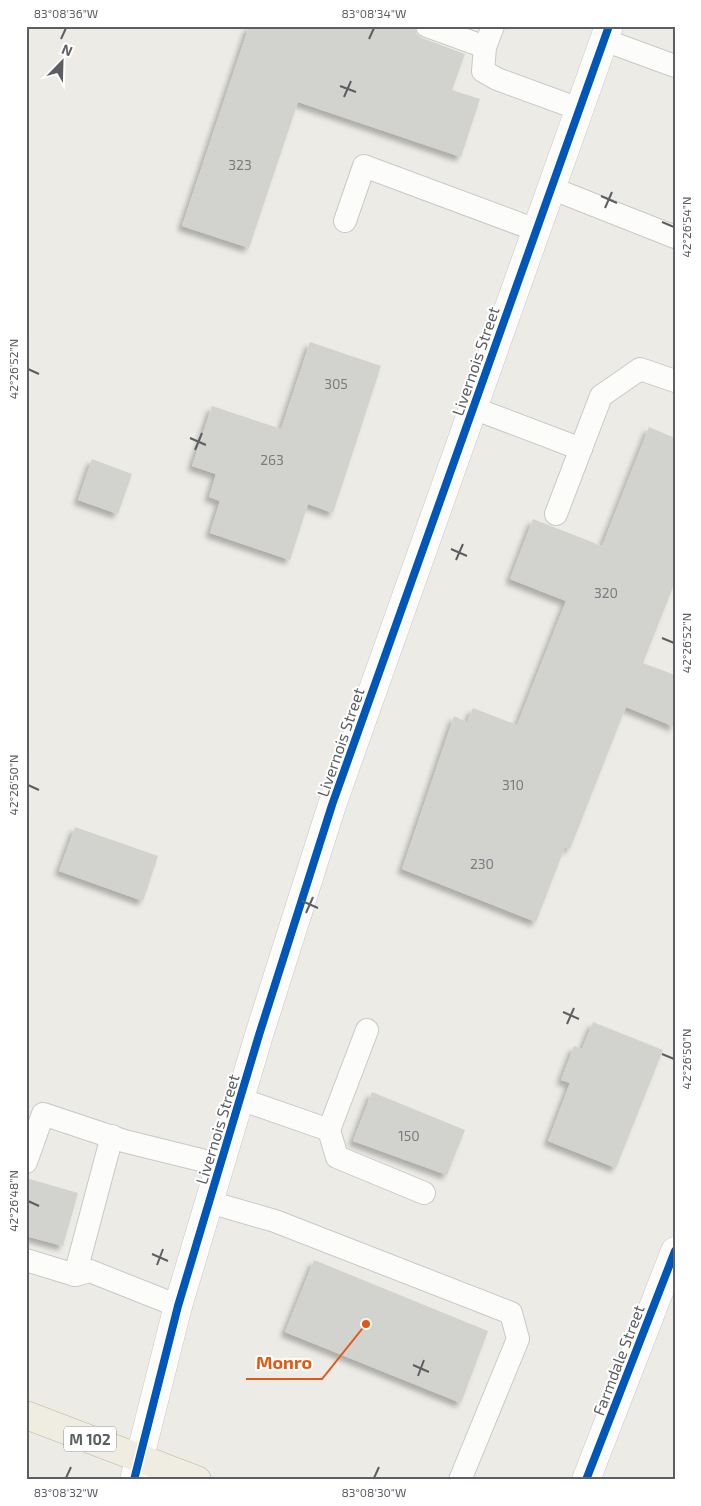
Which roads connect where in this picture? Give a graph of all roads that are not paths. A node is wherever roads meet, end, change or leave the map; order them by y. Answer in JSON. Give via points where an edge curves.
{"nodes":[{"id":1,"x":427,"y":26,"type":"edge"},
{"id":2,"x":607,"y":33,"type":"edge"},
{"id":3,"x":489,"y":36,"type":"edge"},
{"id":4,"x":675,"y":66,"type":"edge"},
{"id":5,"x":579,"y":109,"type":"junction"},
{"id":6,"x":551,"y":188,"type":"junction"},
{"id":7,"x":345,"y":221,"type":"dead end"},
{"id":8,"x":536,"y":230,"type":"junction"},
{"id":9,"x":675,"y":237,"type":"edge"},
{"id":10,"x":675,"y":381,"type":"edge"},
{"id":11,"x":473,"y":408,"type":"junction"},
{"id":12,"x":581,"y":449,"type":"junction"},
{"id":13,"x":556,"y":514,"type":"dead end"},
{"id":14,"x":367,"y":1030,"type":"dead end"},
{"id":15,"x":240,"y":1099,"type":"junction"},
{"id":16,"x":329,"y":1130,"type":"junction"},
{"id":17,"x":112,"y":1136,"type":"junction"},
{"id":18,"x":26,"y":1162,"type":"edge"},
{"id":19,"x":221,"y":1164,"type":"junction"},
{"id":20,"x":424,"y":1193,"type":"dead end"},
{"id":21,"x":209,"y":1202,"type":"junction"},
{"id":22,"x":675,"y":1251,"type":"edge"},
{"id":23,"x":26,"y":1260,"type":"edge"},
{"id":24,"x":75,"y":1275,"type":"junction"},
{"id":25,"x":178,"y":1306,"type":"junction"},
{"id":26,"x":26,"y":1415,"type":"edge"},
{"id":27,"x":137,"y":1469,"type":"edge"},
{"id":28,"x":197,"y":1480,"type":"edge"},
{"id":29,"x":460,"y":1480,"type":"edge"},
{"id":30,"x":586,"y":1480,"type":"edge"}],
"edges":[{"from":1,"to":3,"type":"lane"},
{"from":2,"to":4,"type":"lane"},
{"from":2,"to":5,"type":"street","name":"Livernois Street"},
{"from":3,"to":5,"type":"lane","via":[[483,71]]},
{"from":5,"to":6,"type":"street","name":"Livernois Street"},
{"from":6,"to":8,"type":"street","name":"Livernois Street"},
{"from":6,"to":9,"type":"lane"},
{"from":7,"to":8,"type":"lane","via":[[364,166]]},
{"from":8,"to":11,"type":"street","name":"Livernois Street"},
{"from":10,"to":12,"type":"lane","via":[[640,369],[601,396]]},
{"from":11,"to":12,"type":"lane"},
{"from":11,"to":15,"type":"street","name":"Livernois Street","via":[[332,805]]},
{"from":12,"to":13,"type":"lane"},
{"from":14,"to":16,"type":"lane"},
{"from":15,"to":16,"type":"lane"},
{"from":15,"to":19,"type":"street","name":"Livernois Street"},
{"from":16,"to":20,"type":"lane","via":[[337,1157]]},
{"from":17,"to":18,"type":"lane","via":[[43,1114]]},
{"from":17,"to":19,"type":"lane"},
{"from":17,"to":24,"type":"lane"},
{"from":19,"to":21,"type":"street","name":"Livernois Street"},
{"from":21,"to":25,"type":"street","name":"Livernois Street"},
{"from":21,"to":29,"type":"lane","via":[[275,1221],[511,1313],[518,1339]]},
{"from":22,"to":30,"type":"street","name":"Farmdale Street"},
{"from":23,"to":24,"type":"lane"},
{"from":24,"to":25,"type":"lane","via":[[90,1271]]},
{"from":25,"to":27,"type":"street","name":"Livernois Street"},
{"from":26,"to":27,"type":"highway","number":"M 102"},
{"from":27,"to":28,"type":"highway","number":"M 102"}]}
